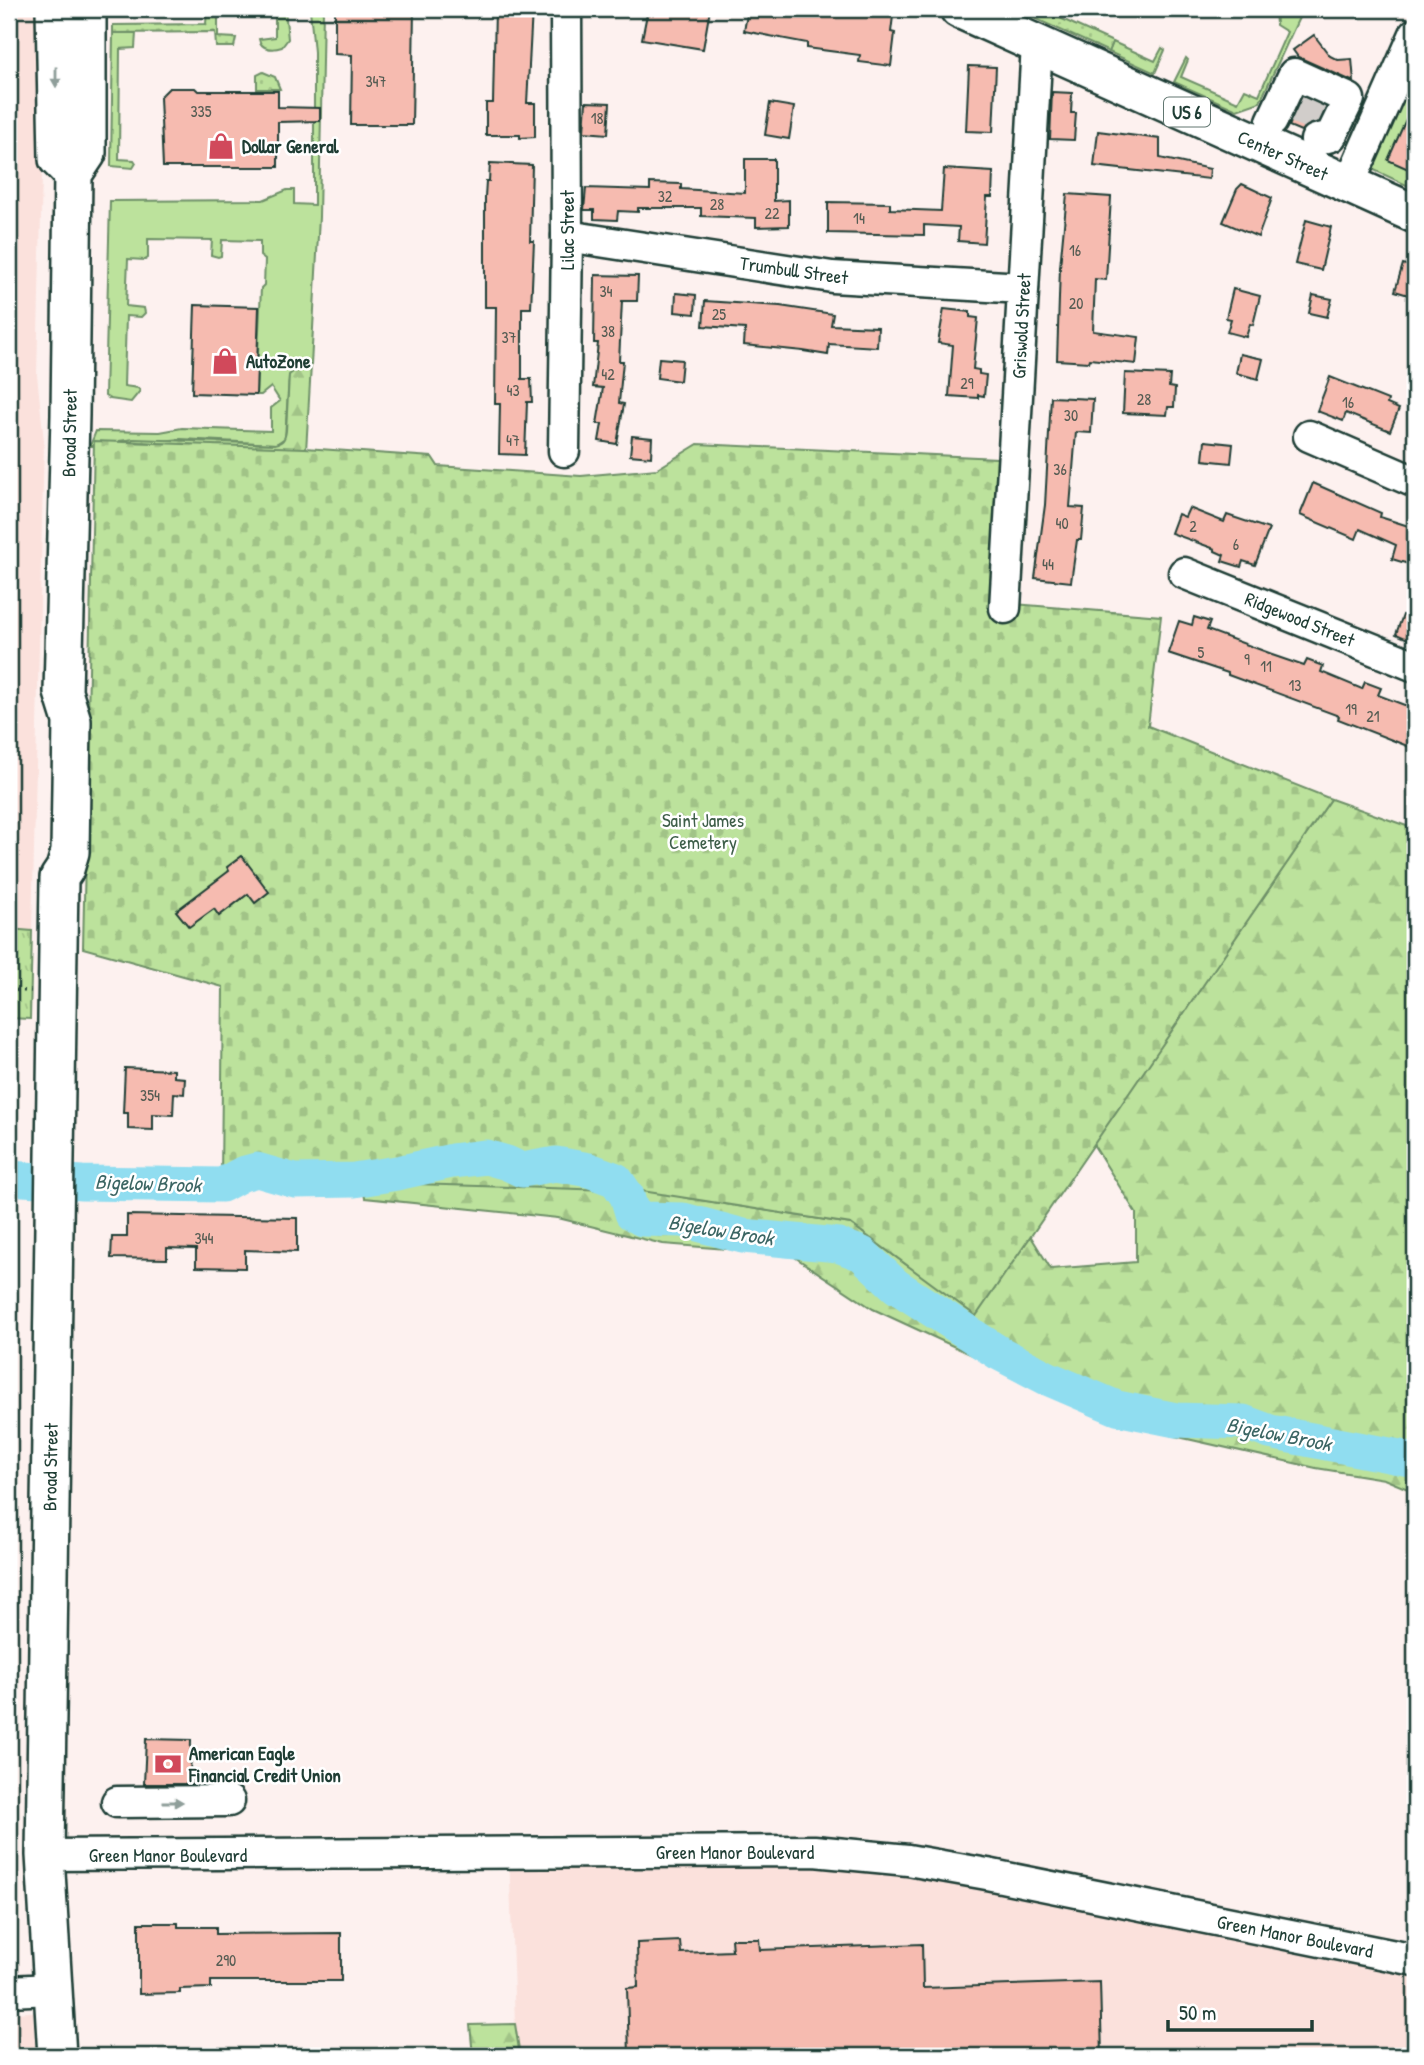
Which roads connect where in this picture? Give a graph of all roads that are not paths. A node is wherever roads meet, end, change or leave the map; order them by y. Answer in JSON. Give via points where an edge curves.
{"nodes":[{"id":1,"x":55,"y":9,"type":"edge"},
{"id":2,"x":87,"y":9,"type":"edge"},
{"id":3,"x":566,"y":9,"type":"edge"},
{"id":4,"x":959,"y":9,"type":"edge"},
{"id":5,"x":1415,"y":34,"type":"edge"},
{"id":6,"x":1037,"y":44,"type":"junction"},
{"id":7,"x":1276,"y":119,"type":"junction"},
{"id":8,"x":1321,"y":137,"type":"junction"},
{"id":9,"x":1370,"y":138,"type":"junction"},
{"id":10,"x":73,"y":174,"type":"junction"},
{"id":11,"x":1349,"y":184,"type":"junction"},
{"id":12,"x":1415,"y":214,"type":"edge"},
{"id":13,"x":568,"y":236,"type":"junction"},
{"id":14,"x":1023,"y":288,"type":"junction"},
{"id":15,"x":1309,"y":436,"type":"dead end"},
{"id":16,"x":564,"y":451,"type":"dead end"},
{"id":17,"x":1415,"y":482,"type":"edge"},
{"id":18,"x":1184,"y":573,"type":"dead end"},
{"id":19,"x":1005,"y":608,"type":"dead end"},
{"id":20,"x":1415,"y":666,"type":"edge"},
{"id":21,"x":229,"y":1801,"type":"dead end"},
{"id":22,"x":117,"y":1802,"type":"dead end"},
{"id":23,"x":45,"y":1855,"type":"junction"},
{"id":24,"x":1415,"y":1960,"type":"edge"},
{"id":25,"x":52,"y":1989,"type":"junction"},
{"id":26,"x":9,"y":1991,"type":"edge"},
{"id":27,"x":57,"y":2056,"type":"edge"}],
"edges":[{"from":1,"to":10,"type":"main road","name":"Broad Street","one_way":true,"via":[[58,159]]},
{"from":2,"to":10,"type":"main road","name":"Broad Street","via":[[87,153]]},
{"from":3,"to":13,"type":"street","name":"Lilac Street"},
{"from":4,"to":6,"type":"main road","name":"Center Street","number":"US 6"},
{"from":5,"to":9,"type":"street"},
{"from":6,"to":7,"type":"main road","name":"Center Street","number":"US 6"},
{"from":6,"to":14,"type":"street","name":"Griswold Street"},
{"from":7,"to":8,"type":"main road","name":"Center Street","number":"US 6"},
{"from":7,"to":8,"type":"street","via":[[1294,74],[1349,99]]},
{"from":8,"to":9,"type":"street"},
{"from":8,"to":11,"type":"main road","name":"Center Street","number":"US 6"},
{"from":9,"to":11,"type":"street"},
{"from":10,"to":23,"type":"main road","name":"Broad Street","via":[[63,692],[72,721],[70,852],[59,878]]},
{"from":11,"to":12,"type":"main road","name":"Center Street","number":"US 6"},
{"from":13,"to":14,"type":"street","name":"Trumbull Street","via":[[832,277]]},
{"from":13,"to":16,"type":"street","name":"Lilac Street"},
{"from":14,"to":19,"type":"street","name":"Griswold Street"},
{"from":15,"to":17,"type":"street"},
{"from":18,"to":20,"type":"street","name":"Ridgewood Street"},
{"from":22,"to":21,"type":"street","one_way":true},
{"from":23,"to":24,"type":"street","name":"Green Manor Boulevard","via":[[814,1851],[987,1874]]},
{"from":23,"to":25,"type":"main road","name":"Broad Street"},
{"from":25,"to":26,"type":"street"},
{"from":25,"to":27,"type":"main road","name":"Broad Street"}]}
